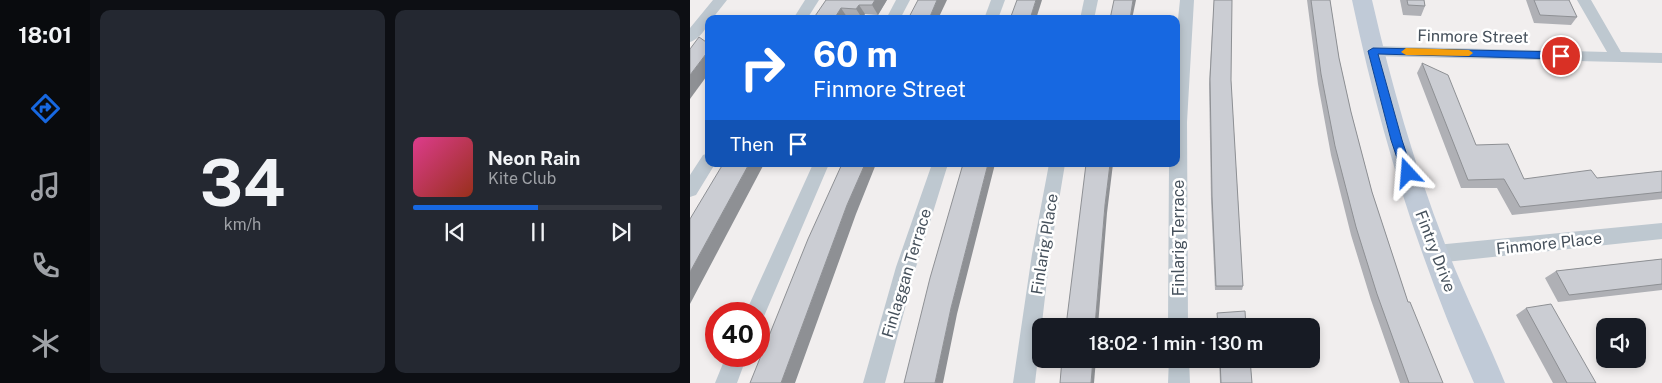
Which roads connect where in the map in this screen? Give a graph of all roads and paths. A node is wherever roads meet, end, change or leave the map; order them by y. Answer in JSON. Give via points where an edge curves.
{"nodes":[{"id":1,"x":720,"y":0,"type":"edge"},
{"id":2,"x":812,"y":0,"type":"edge"},
{"id":3,"x":903,"y":0,"type":"edge"},
{"id":4,"x":998,"y":0,"type":"edge"},
{"id":5,"x":1091,"y":0,"type":"edge"},
{"id":6,"x":1187,"y":0,"type":"edge"},
{"id":7,"x":1362,"y":0,"type":"edge"},
{"id":8,"x":1584,"y":0,"type":"edge"},
{"id":9,"x":708,"y":15,"type":"edge"},
{"id":10,"x":803,"y":15,"type":"edge"},
{"id":11,"x":895,"y":15,"type":"edge"},
{"id":12,"x":992,"y":15,"type":"edge"},
{"id":13,"x":1088,"y":15,"type":"edge"},
{"id":14,"x":705,"y":18,"type":"edge"},
{"id":15,"x":690,"y":37,"type":"edge"},
{"id":16,"x":1373,"y":51,"type":"junction"},
{"id":17,"x":1616,"y":57,"type":"junction"},
{"id":18,"x":1662,"y":58,"type":"edge"},
{"id":19,"x":1180,"y":100,"type":"edge"},
{"id":20,"x":705,"y":166,"type":"edge"},
{"id":21,"x":820,"y":167,"type":"edge"},
{"id":22,"x":939,"y":167,"type":"edge"},
{"id":23,"x":1057,"y":167,"type":"edge"},
{"id":24,"x":1178,"y":167,"type":"edge"},
{"id":25,"x":690,"y":190,"type":"edge"},
{"id":26,"x":1662,"y":231,"type":"edge"},
{"id":27,"x":1436,"y":254,"type":"junction"},
{"id":28,"x":760,"y":302,"type":"edge"},
{"id":29,"x":1178,"y":318,"type":"edge"},
{"id":30,"x":733,"y":367,"type":"edge"},
{"id":31,"x":1179,"y":368,"type":"edge"},
{"id":32,"x":726,"y":383,"type":"edge"},
{"id":33,"x":874,"y":383,"type":"edge"},
{"id":34,"x":1024,"y":383,"type":"edge"},
{"id":35,"x":1179,"y":383,"type":"edge"},
{"id":36,"x":1490,"y":383,"type":"edge"}],
"edges":[{"from":1,"to":9,"type":"street"},
{"from":2,"to":10,"type":"street"},
{"from":3,"to":11,"type":"street"},
{"from":4,"to":12,"type":"street"},
{"from":5,"to":13,"type":"street"},
{"from":6,"to":19,"type":"street","name":"Finlarig Terrace"},
{"from":7,"to":16,"type":"street","name":"Fintry Drive"},
{"from":8,"to":17,"type":"street"},
{"from":14,"to":15,"type":"street"},
{"from":16,"to":17,"type":"street","name":"Finmore Street"},
{"from":16,"to":27,"type":"street","name":"Fintry Drive","via":[[1396,140]]},
{"from":17,"to":18,"type":"street","name":"Finmore Street"},
{"from":20,"to":25,"type":"street"},
{"from":21,"to":28,"type":"street"},
{"from":22,"to":33,"type":"street","name":"Finlaggan Terrace","via":[[906,267]]},
{"from":23,"to":34,"type":"street","name":"Finlarig Place","via":[[1041,254]]},
{"from":24,"to":29,"type":"street","name":"Finlarig Terrace"},
{"from":26,"to":27,"type":"street","name":"Finmore Place"},
{"from":27,"to":36,"type":"street","name":"Fintry Drive"},
{"from":30,"to":32,"type":"street"},
{"from":31,"to":35,"type":"street"}]}
